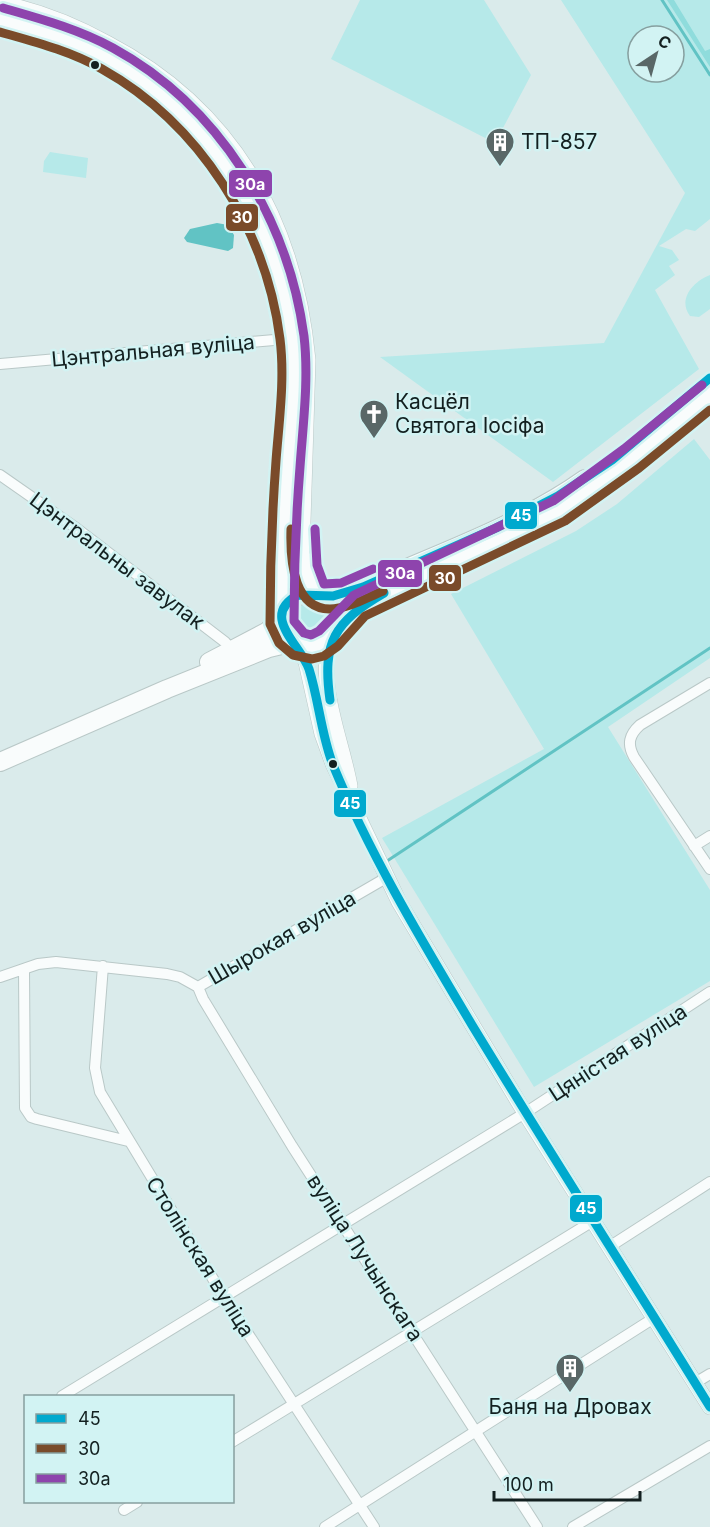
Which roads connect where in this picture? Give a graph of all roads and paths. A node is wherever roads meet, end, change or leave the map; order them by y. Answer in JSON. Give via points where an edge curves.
{"nodes":[{"id":1,"x":0,"y":3,"type":"edge"},
{"id":2,"x":0,"y":20,"type":"edge"},
{"id":3,"x":299,"y":337,"type":"junction"},
{"id":4,"x":0,"y":364,"type":"edge"},
{"id":5,"x":710,"y":378,"type":"edge"},
{"id":6,"x":710,"y":394,"type":"edge"},
{"id":7,"x":0,"y":475,"type":"edge"},
{"id":8,"x":321,"y":595,"type":"junction"},
{"id":9,"x":282,"y":613,"type":"junction"},
{"id":10,"x":333,"y":632,"type":"junction"},
{"id":11,"x":296,"y":643,"type":"junction"},
{"id":12,"x":232,"y":650,"type":"junction"},
{"id":13,"x":710,"y":683,"type":"edge"},
{"id":14,"x":167,"y":689,"type":"junction"},
{"id":15,"x":0,"y":762,"type":"edge"},
{"id":16,"x":354,"y":809,"type":"junction"},
{"id":17,"x":710,"y":836,"type":"edge"},
{"id":18,"x":694,"y":846,"type":"junction"},
{"id":19,"x":710,"y":869,"type":"edge"},
{"id":20,"x":386,"y":878,"type":"junction"},
{"id":21,"x":103,"y":966,"type":"junction"},
{"id":22,"x":24,"y":969,"type":"junction"},
{"id":23,"x":0,"y":977,"type":"edge"},
{"id":24,"x":198,"y":987,"type":"junction"},
{"id":25,"x":710,"y":992,"type":"edge"},
{"id":26,"x":525,"y":1113,"type":"junction"},
{"id":27,"x":128,"y":1141,"type":"junction"},
{"id":28,"x":710,"y":1182,"type":"edge"},
{"id":29,"x":593,"y":1221,"type":"junction"},
{"id":30,"x":343,"y":1225,"type":"junction"},
{"id":31,"x":609,"y":1247,"type":"junction"},
{"id":32,"x":224,"y":1297,"type":"junction"},
{"id":33,"x":654,"y":1318,"type":"junction"},
{"id":34,"x":413,"y":1331,"type":"junction"},
{"id":35,"x":710,"y":1374,"type":"edge"},
{"id":36,"x":695,"y":1383,"type":"junction"},
{"id":37,"x":64,"y":1395,"type":"edge"},
{"id":38,"x":294,"y":1404,"type":"junction"},
{"id":39,"x":710,"y":1407,"type":"edge"},
{"id":40,"x":477,"y":1432,"type":"junction"},
{"id":41,"x":234,"y":1441,"type":"edge"},
{"id":42,"x":710,"y":1446,"type":"edge"},
{"id":43,"x":135,"y":1503,"type":"edge"},
{"id":44,"x":359,"y":1505,"type":"junction"},
{"id":45,"x":124,"y":1510,"type":"dead end"},
{"id":46,"x":325,"y":1527,"type":"edge"},
{"id":47,"x":374,"y":1527,"type":"edge"},
{"id":48,"x":537,"y":1527,"type":"edge"},
{"id":49,"x":573,"y":1527,"type":"edge"}],
"edges":[{"from":1,"to":3,"type":"street","via":[[51,18],[123,51],[180,91],[207,116],[249,170],[273,215],[290,259]]},
{"from":2,"to":3,"type":"street","via":[[82,46],[148,86],[195,126],[241,188],[263,229]]},
{"from":3,"to":4,"type":"street","name":"Цэнтральная вуліца"},
{"from":3,"to":8,"type":"street","via":[[308,360],[302,553],[307,574]]},
{"from":3,"to":9,"type":"street"},
{"from":5,"to":8,"type":"main road","via":[[608,463],[539,507],[344,594]]},
{"from":6,"to":10,"type":"main road","via":[[559,511],[387,591],[353,610]]},
{"from":7,"to":12,"type":"street","name":"Цэнтральны завулак","via":[[115,557]]},
{"from":8,"to":9,"type":"main road","via":[[300,593]]},
{"from":8,"to":10,"type":"main road","via":[[335,611]]},
{"from":9,"to":11,"type":"main road","via":[[284,630]]},
{"from":9,"to":12,"type":"main road","via":[[268,631]]},
{"from":10,"to":11,"type":"main road","via":[[316,646]]},
{"from":10,"to":16,"type":"street","via":[[325,663],[327,683]]},
{"from":11,"to":14,"type":"main road","via":[[269,648]]},
{"from":11,"to":16,"type":"street","via":[[309,672],[322,734]]},
{"from":12,"to":14,"type":"main road"},
{"from":13,"to":18,"type":"street","via":[[640,725],[630,738],[629,747]]},
{"from":14,"to":15,"type":"main road"},
{"from":16,"to":20,"type":"street"},
{"from":17,"to":18,"type":"street"},
{"from":18,"to":19,"type":"street"},
{"from":20,"to":24,"type":"street","name":"Шырокая вуліца"},
{"from":20,"to":26,"type":"street"},
{"from":21,"to":22,"type":"street","name":"Шырокая вуліца","via":[[56,962]]},
{"from":21,"to":24,"type":"street","name":"Шырокая вуліца","via":[[173,975]]},
{"from":21,"to":27,"type":"street","name":"Столінская вуліца","via":[[95,1076]]},
{"from":22,"to":23,"type":"street","name":"Шырокая вуліца"},
{"from":22,"to":27,"type":"street","via":[[28,1113],[37,1119]]},
{"from":24,"to":30,"type":"street","name":"вуліца Лучынскага"},
{"from":25,"to":26,"type":"street","name":"Цяністая вуліца"},
{"from":26,"to":29,"type":"street"},
{"from":26,"to":30,"type":"street","name":"Цяністая вуліца"},
{"from":27,"to":32,"type":"street","name":"Столінская вуліца"},
{"from":28,"to":31,"type":"street"},
{"from":29,"to":31,"type":"street"},
{"from":29,"to":34,"type":"street"},
{"from":30,"to":32,"type":"street","name":"Цяністая вуліца"},
{"from":30,"to":34,"type":"street","name":"вуліца Лучынскага"},
{"from":31,"to":33,"type":"street"},
{"from":32,"to":37,"type":"street","name":"Цяністая вуліца"},
{"from":32,"to":38,"type":"street","name":"Столінская вуліца"},
{"from":33,"to":36,"type":"street"},
{"from":33,"to":40,"type":"street"},
{"from":34,"to":38,"type":"street"},
{"from":34,"to":40,"type":"street","name":"вуліца Лучынскага"},
{"from":35,"to":36,"type":"street"},
{"from":36,"to":39,"type":"street"},
{"from":38,"to":41,"type":"street"},
{"from":38,"to":44,"type":"street","name":"Столінская вуліца"},
{"from":40,"to":44,"type":"street"},
{"from":40,"to":48,"type":"street","name":"вуліца Лучынскага"},
{"from":42,"to":49,"type":"street"},
{"from":43,"to":45,"type":"street"},
{"from":44,"to":46,"type":"street"},
{"from":44,"to":47,"type":"street","name":"Столінская вуліца"}]}
